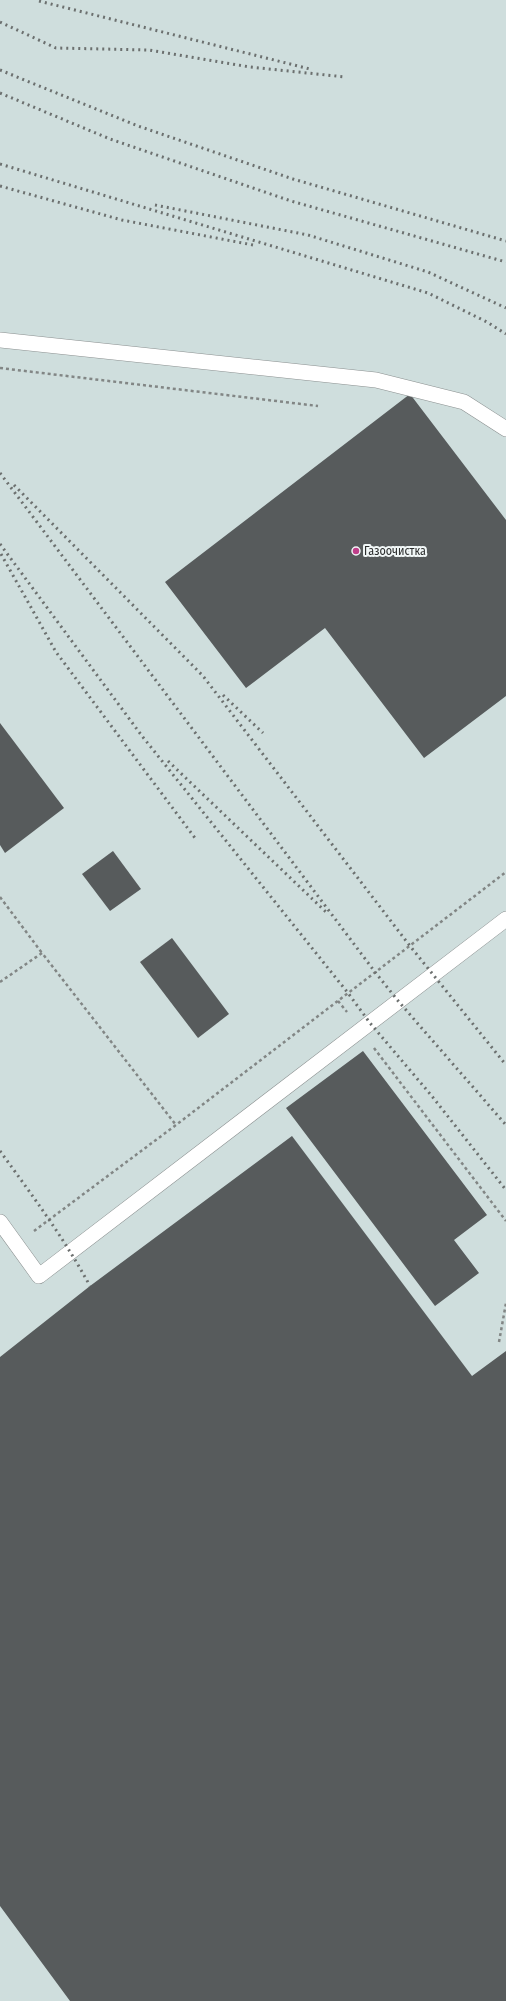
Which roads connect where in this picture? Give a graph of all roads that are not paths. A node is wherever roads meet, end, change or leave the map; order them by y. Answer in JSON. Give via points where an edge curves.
{"nodes":[{"id":1,"x":0,"y":340,"type":"edge"},
{"id":2,"x":506,"y":429,"type":"edge"},
{"id":3,"x":506,"y":919,"type":"edge"},
{"id":4,"x":0,"y":1222,"type":"edge"}],
"edges":[{"from":1,"to":2,"type":"lane","via":[[376,380],[464,402]]},
{"from":3,"to":4,"type":"lane","via":[[40,1276]]}]}
